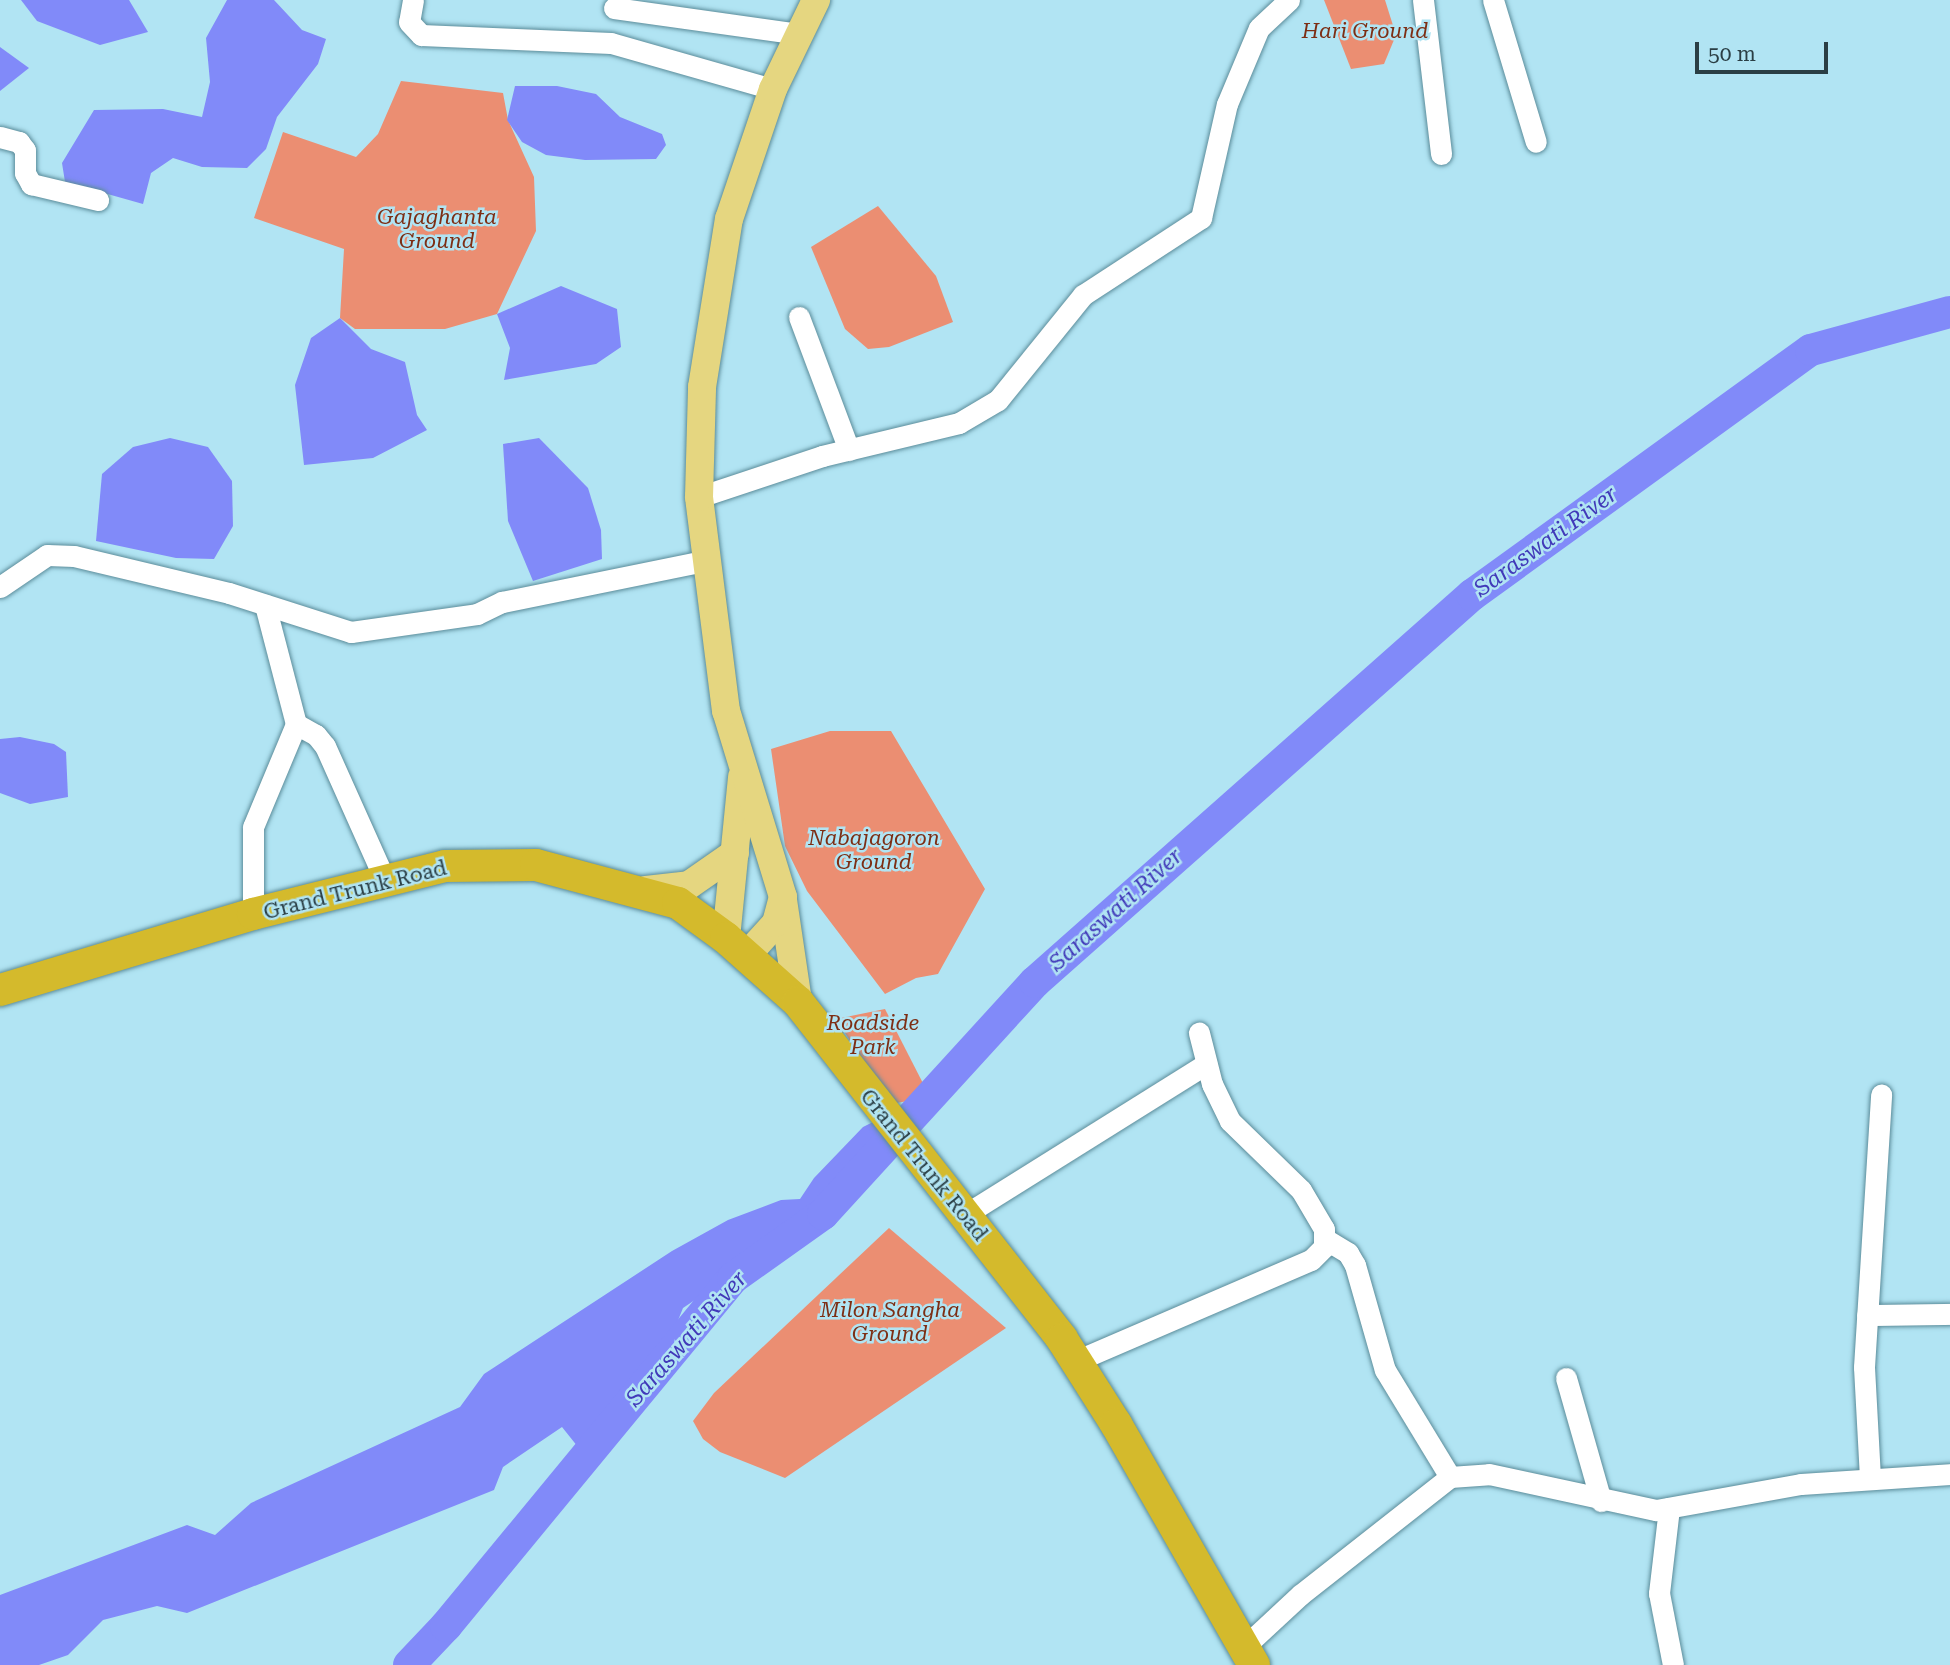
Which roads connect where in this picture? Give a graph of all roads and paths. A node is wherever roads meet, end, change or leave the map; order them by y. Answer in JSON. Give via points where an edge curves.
{"nodes":[{"id":1,"x":413,"y":0,"type":"edge"},
{"id":2,"x":816,"y":0,"type":"edge"},
{"id":3,"x":1289,"y":0,"type":"edge"},
{"id":4,"x":1423,"y":0,"type":"edge"},
{"id":5,"x":1493,"y":0,"type":"edge"},
{"id":6,"x":615,"y":4,"type":"edge"},
{"id":7,"x":800,"y":34,"type":"junction"},
{"id":8,"x":611,"y":43,"type":"junction"},
{"id":9,"x":773,"y":89,"type":"junction"},
{"id":10,"x":0,"y":137,"type":"edge"},
{"id":11,"x":1536,"y":142,"type":"dead end"},
{"id":12,"x":1441,"y":154,"type":"dead end"},
{"id":13,"x":98,"y":200,"type":"dead end"},
{"id":14,"x":799,"y":317,"type":"dead end"},
{"id":15,"x":849,"y":450,"type":"junction"},
{"id":16,"x":699,"y":497,"type":"junction"},
{"id":17,"x":704,"y":561,"type":"junction"},
{"id":18,"x":0,"y":587,"type":"edge"},
{"id":19,"x":265,"y":605,"type":"junction"},
{"id":20,"x":296,"y":724,"type":"junction"},
{"id":21,"x":742,"y":771,"type":"junction"},
{"id":22,"x":735,"y":852,"type":"junction"},
{"id":23,"x":384,"y":878,"type":"junction"},
{"id":24,"x":643,"y":891,"type":"junction"},
{"id":25,"x":783,"y":897,"type":"junction"},
{"id":26,"x":253,"y":914,"type":"junction"},
{"id":27,"x":737,"y":947,"type":"junction"},
{"id":28,"x":0,"y":990,"type":"edge"},
{"id":29,"x":798,"y":1002,"type":"junction"},
{"id":30,"x":1199,"y":1033,"type":"dead end"},
{"id":31,"x":1206,"y":1064,"type":"junction"},
{"id":32,"x":1881,"y":1095,"type":"dead end"},
{"id":33,"x":966,"y":1214,"type":"junction"},
{"id":34,"x":1325,"y":1239,"type":"junction"},
{"id":35,"x":1950,"y":1314,"type":"edge"},
{"id":36,"x":1867,"y":1315,"type":"junction"},
{"id":37,"x":1076,"y":1361,"type":"junction"},
{"id":38,"x":1566,"y":1378,"type":"dead end"},
{"id":39,"x":1950,"y":1474,"type":"edge"},
{"id":40,"x":1450,"y":1477,"type":"junction"},
{"id":41,"x":1870,"y":1478,"type":"junction"},
{"id":42,"x":1601,"y":1501,"type":"junction"},
{"id":43,"x":1669,"y":1508,"type":"junction"},
{"id":44,"x":1249,"y":1656,"type":"edge"},
{"id":45,"x":1674,"y":1665,"type":"edge"}],
"edges":[{"from":1,"to":8,"type":"street","via":[[409,22],[421,35]]},
{"from":2,"to":7,"type":"main road"},
{"from":3,"to":15,"type":"street","via":[[1259,28],[1227,104],[1201,218],[1083,295],[998,400],[981,412],[936,430]]},
{"from":4,"to":12,"type":"street"},
{"from":5,"to":11,"type":"street"},
{"from":6,"to":7,"type":"street"},
{"from":6,"to":8,"type":"street"},
{"from":7,"to":9,"type":"main road"},
{"from":8,"to":9,"type":"street"},
{"from":9,"to":16,"type":"main road","via":[[729,219],[717,274],[702,387]]},
{"from":10,"to":13,"type":"street","via":[[19,142],[25,150],[25,173],[31,184]]},
{"from":14,"to":15,"type":"street"},
{"from":15,"to":16,"type":"street"},
{"from":16,"to":17,"type":"main road"},
{"from":17,"to":19,"type":"street","via":[[502,602],[478,614],[351,632]]},
{"from":17,"to":21,"type":"main road","via":[[726,711]]},
{"from":18,"to":19,"type":"street","via":[[47,555],[74,556]]},
{"from":19,"to":20,"type":"street"},
{"from":20,"to":23,"type":"street","via":[[316,735],[325,747]]},
{"from":20,"to":26,"type":"street","via":[[253,827]]},
{"from":21,"to":22,"type":"main road"},
{"from":21,"to":25,"type":"main road"},
{"from":22,"to":24,"type":"main road","via":[[689,885]]},
{"from":22,"to":27,"type":"main road"},
{"from":23,"to":24,"type":"highway","name":"Grand Trunk Road","via":[[445,866],[499,863],[536,865]]},
{"from":23,"to":26,"type":"highway","name":"Grand Trunk Road"},
{"from":24,"to":27,"type":"highway","name":"Grand Trunk Road","via":[[678,904]]},
{"from":25,"to":27,"type":"main road","via":[[776,923]]},
{"from":25,"to":29,"type":"main road"},
{"from":26,"to":28,"type":"highway","name":"Grand Trunk Road"},
{"from":27,"to":29,"type":"highway","name":"Grand Trunk Road"},
{"from":29,"to":33,"type":"highway","name":"Grand Trunk Road"},
{"from":30,"to":31,"type":"street"},
{"from":31,"to":33,"type":"street"},
{"from":31,"to":34,"type":"street","via":[[1230,1121],[1301,1190]]},
{"from":32,"to":36,"type":"street"},
{"from":33,"to":37,"type":"highway","name":"Grand Trunk Road"},
{"from":34,"to":37,"type":"street","via":[[1320,1254],[1311,1260]]},
{"from":34,"to":40,"type":"street","via":[[1348,1253],[1355,1265],[1385,1370]]},
{"from":35,"to":36,"type":"street"},
{"from":36,"to":41,"type":"street","via":[[1865,1403]]},
{"from":37,"to":44,"type":"highway","name":"Grand Trunk Road"},
{"from":38,"to":42,"type":"street"},
{"from":39,"to":41,"type":"street"},
{"from":40,"to":42,"type":"street","via":[[1489,1474]]},
{"from":40,"to":44,"type":"street","via":[[1332,1569]]},
{"from":41,"to":43,"type":"street","via":[[1801,1484]]},
{"from":42,"to":43,"type":"street","via":[[1641,1509]]},
{"from":43,"to":45,"type":"street","via":[[1659,1593]]}]}
